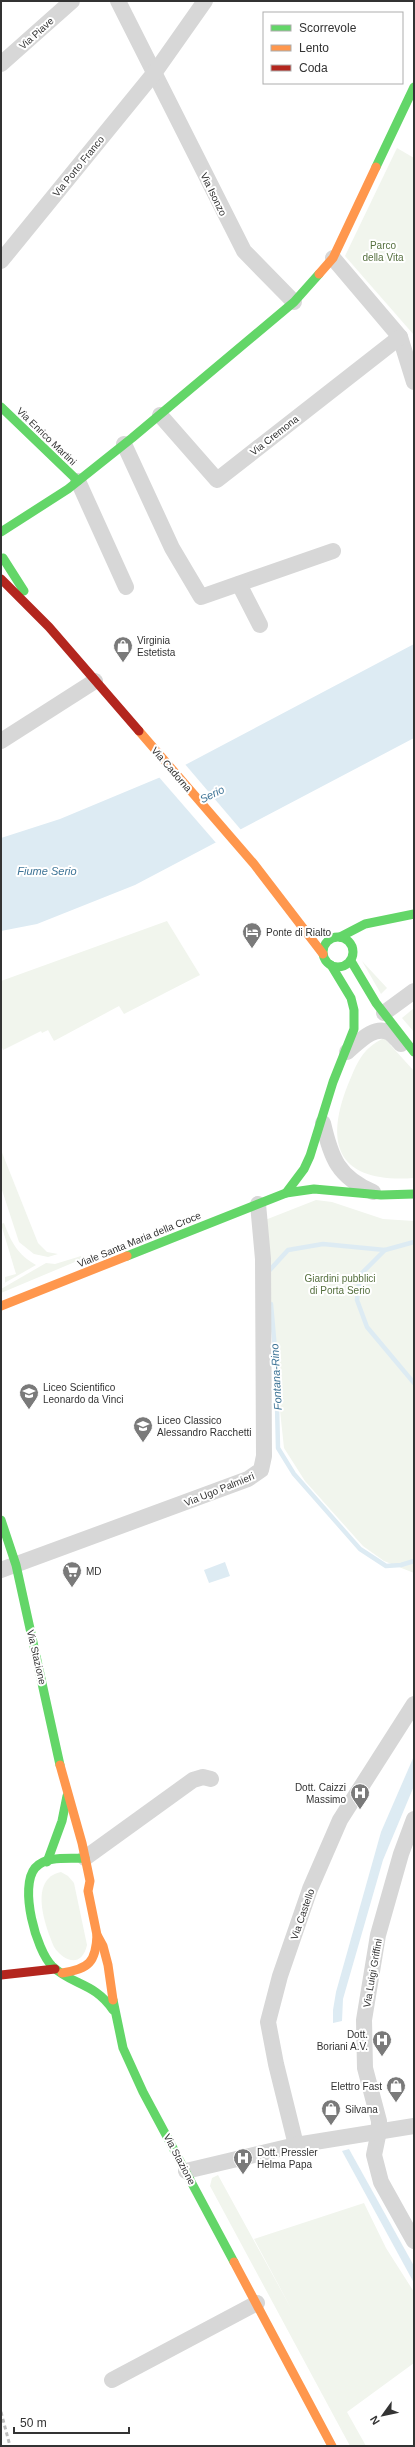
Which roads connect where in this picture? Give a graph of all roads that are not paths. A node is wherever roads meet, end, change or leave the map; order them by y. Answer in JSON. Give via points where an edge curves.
{"nodes":[{"id":1,"x":72,"y":1,"type":"edge"},
{"id":2,"x":118,"y":1,"type":"edge"},
{"id":3,"x":205,"y":1,"type":"edge"},
{"id":4,"x":1,"y":64,"type":"edge"},
{"id":5,"x":155,"y":72,"type":"junction"},
{"id":6,"x":414,"y":87,"type":"edge"},
{"id":7,"x":333,"y":258,"type":"junction"},
{"id":8,"x":1,"y":261,"type":"edge"},
{"id":9,"x":294,"y":302,"type":"junction"},
{"id":10,"x":400,"y":337,"type":"junction"},
{"id":11,"x":414,"y":382,"type":"edge"},
{"id":12,"x":1,"y":408,"type":"edge"},
{"id":13,"x":160,"y":415,"type":"junction"},
{"id":14,"x":124,"y":444,"type":"junction"},
{"id":15,"x":78,"y":481,"type":"junction"},
{"id":16,"x":50,"y":502,"type":"junction"},
{"id":17,"x":27,"y":528,"type":"dead end"},
{"id":18,"x":1,"y":532,"type":"edge"},
{"id":19,"x":333,"y":551,"type":"dead end"},
{"id":20,"x":3,"y":556,"type":"edge"},
{"id":21,"x":1,"y":579,"type":"edge"},
{"id":22,"x":239,"y":584,"type":"junction"},
{"id":23,"x":126,"y":587,"type":"dead end"},
{"id":24,"x":260,"y":625,"type":"dead end"},
{"id":25,"x":49,"y":627,"type":"junction"},
{"id":26,"x":95,"y":681,"type":"junction"},
{"id":27,"x":1,"y":741,"type":"edge"},
{"id":28,"x":278,"y":895,"type":"junction"},
{"id":29,"x":414,"y":914,"type":"edge"},
{"id":30,"x":307,"y":916,"type":"dead end"},
{"id":31,"x":374,"y":923,"type":"junction"},
{"id":32,"x":326,"y":929,"type":"dead end"},
{"id":33,"x":338,"y":937,"type":"junction"},
{"id":34,"x":323,"y":954,"type":"junction"},
{"id":35,"x":352,"y":956,"type":"junction"},
{"id":36,"x":331,"y":965,"type":"junction"},
{"id":37,"x":414,"y":991,"type":"edge"},
{"id":38,"x":384,"y":1013,"type":"junction"},
{"id":39,"x":347,"y":1052,"type":"junction"},
{"id":40,"x":414,"y":1052,"type":"edge"},
{"id":41,"x":414,"y":1055,"type":"edge"},
{"id":42,"x":323,"y":1123,"type":"junction"},
{"id":43,"x":286,"y":1193,"type":"junction"},
{"id":44,"x":414,"y":1194,"type":"edge"},
{"id":45,"x":380,"y":1195,"type":"junction"},
{"id":46,"x":258,"y":1204,"type":"junction"},
{"id":47,"x":1,"y":1306,"type":"edge"},
{"id":48,"x":1,"y":1520,"type":"edge"},
{"id":49,"x":16,"y":1565,"type":"junction"},
{"id":50,"x":1,"y":1570,"type":"edge"},
{"id":51,"x":414,"y":1704,"type":"edge"},
{"id":52,"x":211,"y":1779,"type":"dead end"},
{"id":53,"x":67,"y":1795,"type":"junction"},
{"id":54,"x":413,"y":1823,"type":"edge"},
{"id":55,"x":68,"y":1860,"type":"junction"},
{"id":56,"x":47,"y":1862,"type":"junction"},
{"id":57,"x":79,"y":1867,"type":"junction"},
{"id":58,"x":88,"y":1891,"type":"junction"},
{"id":59,"x":97,"y":1935,"type":"junction"},
{"id":60,"x":18,"y":1964,"type":"dead end"},
{"id":61,"x":59,"y":1971,"type":"junction"},
{"id":62,"x":4,"y":1974,"type":"edge"},
{"id":63,"x":113,"y":2010,"type":"junction"},
{"id":64,"x":414,"y":2126,"type":"edge"},
{"id":65,"x":379,"y":2131,"type":"junction"},
{"id":66,"x":296,"y":2145,"type":"junction"},
{"id":67,"x":186,"y":2171,"type":"junction"},
{"id":68,"x":414,"y":2241,"type":"edge"},
{"id":69,"x":256,"y":2303,"type":"junction"},
{"id":70,"x":112,"y":2380,"type":"dead end"},
{"id":71,"x":332,"y":2446,"type":"edge"}],
"edges":[{"from":1,"to":4,"type":"street","name":"Via Piave"},
{"from":2,"to":5,"type":"street","name":"Via Isonzo"},
{"from":3,"to":5,"type":"street"},
{"from":5,"to":8,"type":"street","name":"Via Porto Franco"},
{"from":5,"to":9,"type":"street","name":"Via Isonzo","via":[[244,251]]},
{"from":6,"to":7,"type":"street"},
{"from":7,"to":9,"type":"street"},
{"from":7,"to":10,"type":"street"},
{"from":9,"to":13,"type":"street"},
{"from":10,"to":11,"type":"street"},
{"from":10,"to":13,"type":"street","name":"Via Cremona","via":[[216,480]]},
{"from":12,"to":15,"type":"street","name":"Via Enrico Martini"},
{"from":13,"to":14,"type":"street"},
{"from":14,"to":15,"type":"street"},
{"from":14,"to":22,"type":"street","via":[[172,548],[201,597]]},
{"from":15,"to":16,"type":"street"},
{"from":15,"to":23,"type":"street"},
{"from":16,"to":17,"type":"street"},
{"from":16,"to":18,"type":"street"},
{"from":19,"to":22,"type":"street"},
{"from":20,"to":25,"type":"street","name":"Via Cadorna"},
{"from":21,"to":25,"type":"street","name":"Via Cadorna"},
{"from":22,"to":24,"type":"street"},
{"from":25,"to":26,"type":"street","name":"Via Cadorna"},
{"from":26,"to":27,"type":"street"},
{"from":26,"to":28,"type":"street","name":"Via Cadorna"},
{"from":28,"to":30,"type":"street","name":"Via Cadorna"},
{"from":28,"to":34,"type":"street","name":"Via Cadorna"},
{"from":29,"to":31,"type":"street"},
{"from":31,"to":33,"type":"street","via":[[349,929]]},
{"from":31,"to":35,"type":"street"},
{"from":32,"to":33,"type":"street"},
{"from":33,"to":34,"type":"street","via":[[325,944]]},
{"from":33,"to":35,"type":"street","via":[[351,944]]},
{"from":34,"to":36,"type":"street"},
{"from":35,"to":36,"type":"street","via":[[344,966]]},
{"from":35,"to":38,"type":"street"},
{"from":36,"to":39,"type":"street","via":[[350,995],[355,1012]]},
{"from":37,"to":38,"type":"street"},
{"from":38,"to":40,"type":"street"},
{"from":39,"to":41,"type":"street","via":[[371,1033],[383,1030]]},
{"from":39,"to":42,"type":"street","via":[[334,1080]]},
{"from":42,"to":43,"type":"street","via":[[305,1168]]},
{"from":42,"to":45,"type":"street","via":[[330,1153],[339,1169],[358,1185]]},
{"from":43,"to":45,"type":"street","name":"Viale Santa Maria della Croce","via":[[331,1190]]},
{"from":43,"to":46,"type":"street","name":"Viale Santa Maria della Croce"},
{"from":44,"to":45,"type":"street","name":"Viale Santa Maria della Croce"},
{"from":46,"to":47,"type":"street","name":"Viale Santa Maria della Croce"},
{"from":46,"to":49,"type":"street","name":"Via Ugo Palmieri","via":[[263,1259],[264,1456],[261,1470],[248,1479]]},
{"from":48,"to":49,"type":"street","name":"Via Stazione"},
{"from":49,"to":50,"type":"street"},
{"from":49,"to":53,"type":"street","name":"Via Stazione"},
{"from":51,"to":66,"type":"street","name":"Via Castello","via":[[340,1820],[310,1889],[280,1976],[268,2022]]},
{"from":52,"to":57,"type":"street","via":[[203,1777],[194,1780]]},
{"from":53,"to":56,"type":"street","name":"Via Stazione","via":[[62,1821]]},
{"from":53,"to":57,"type":"street","name":"Via Stazione"},
{"from":54,"to":65,"type":"street","name":"Via Luigi Griffini","via":[[401,1854],[378,1935],[364,2020],[365,2068]]},
{"from":55,"to":56,"type":"street"},
{"from":55,"to":57,"type":"street"},
{"from":55,"to":57,"type":"street","name":"Via Stazione"},
{"from":56,"to":61,"type":"street","via":[[36,1867],[29,1876],[27,1886],[36,1946]]},
{"from":57,"to":58,"type":"street","name":"Via Stazione"},
{"from":57,"to":58,"type":"street","name":"Via Stazione","via":[[90,1881]]},
{"from":58,"to":59,"type":"street","name":"Via Stazione"},
{"from":59,"to":61,"type":"street","via":[[97,1951],[93,1960],[77,1971]]},
{"from":59,"to":63,"type":"street","name":"Via Stazione","via":[[106,1958]]},
{"from":60,"to":62,"type":"street"},
{"from":61,"to":62,"type":"street"},
{"from":61,"to":63,"type":"street","name":"Via Stazione","via":[[97,1990],[107,1999]]},
{"from":63,"to":67,"type":"street","name":"Via Stazione","via":[[129,2062]]},
{"from":64,"to":65,"type":"street"},
{"from":65,"to":66,"type":"street"},
{"from":65,"to":68,"type":"street","via":[[374,2155],[381,2182]]},
{"from":66,"to":67,"type":"street","via":[[210,2163]]},
{"from":67,"to":69,"type":"street","name":"Via Stazione"},
{"from":69,"to":70,"type":"street"},
{"from":69,"to":71,"type":"street","name":"Via Stazione"}]}
